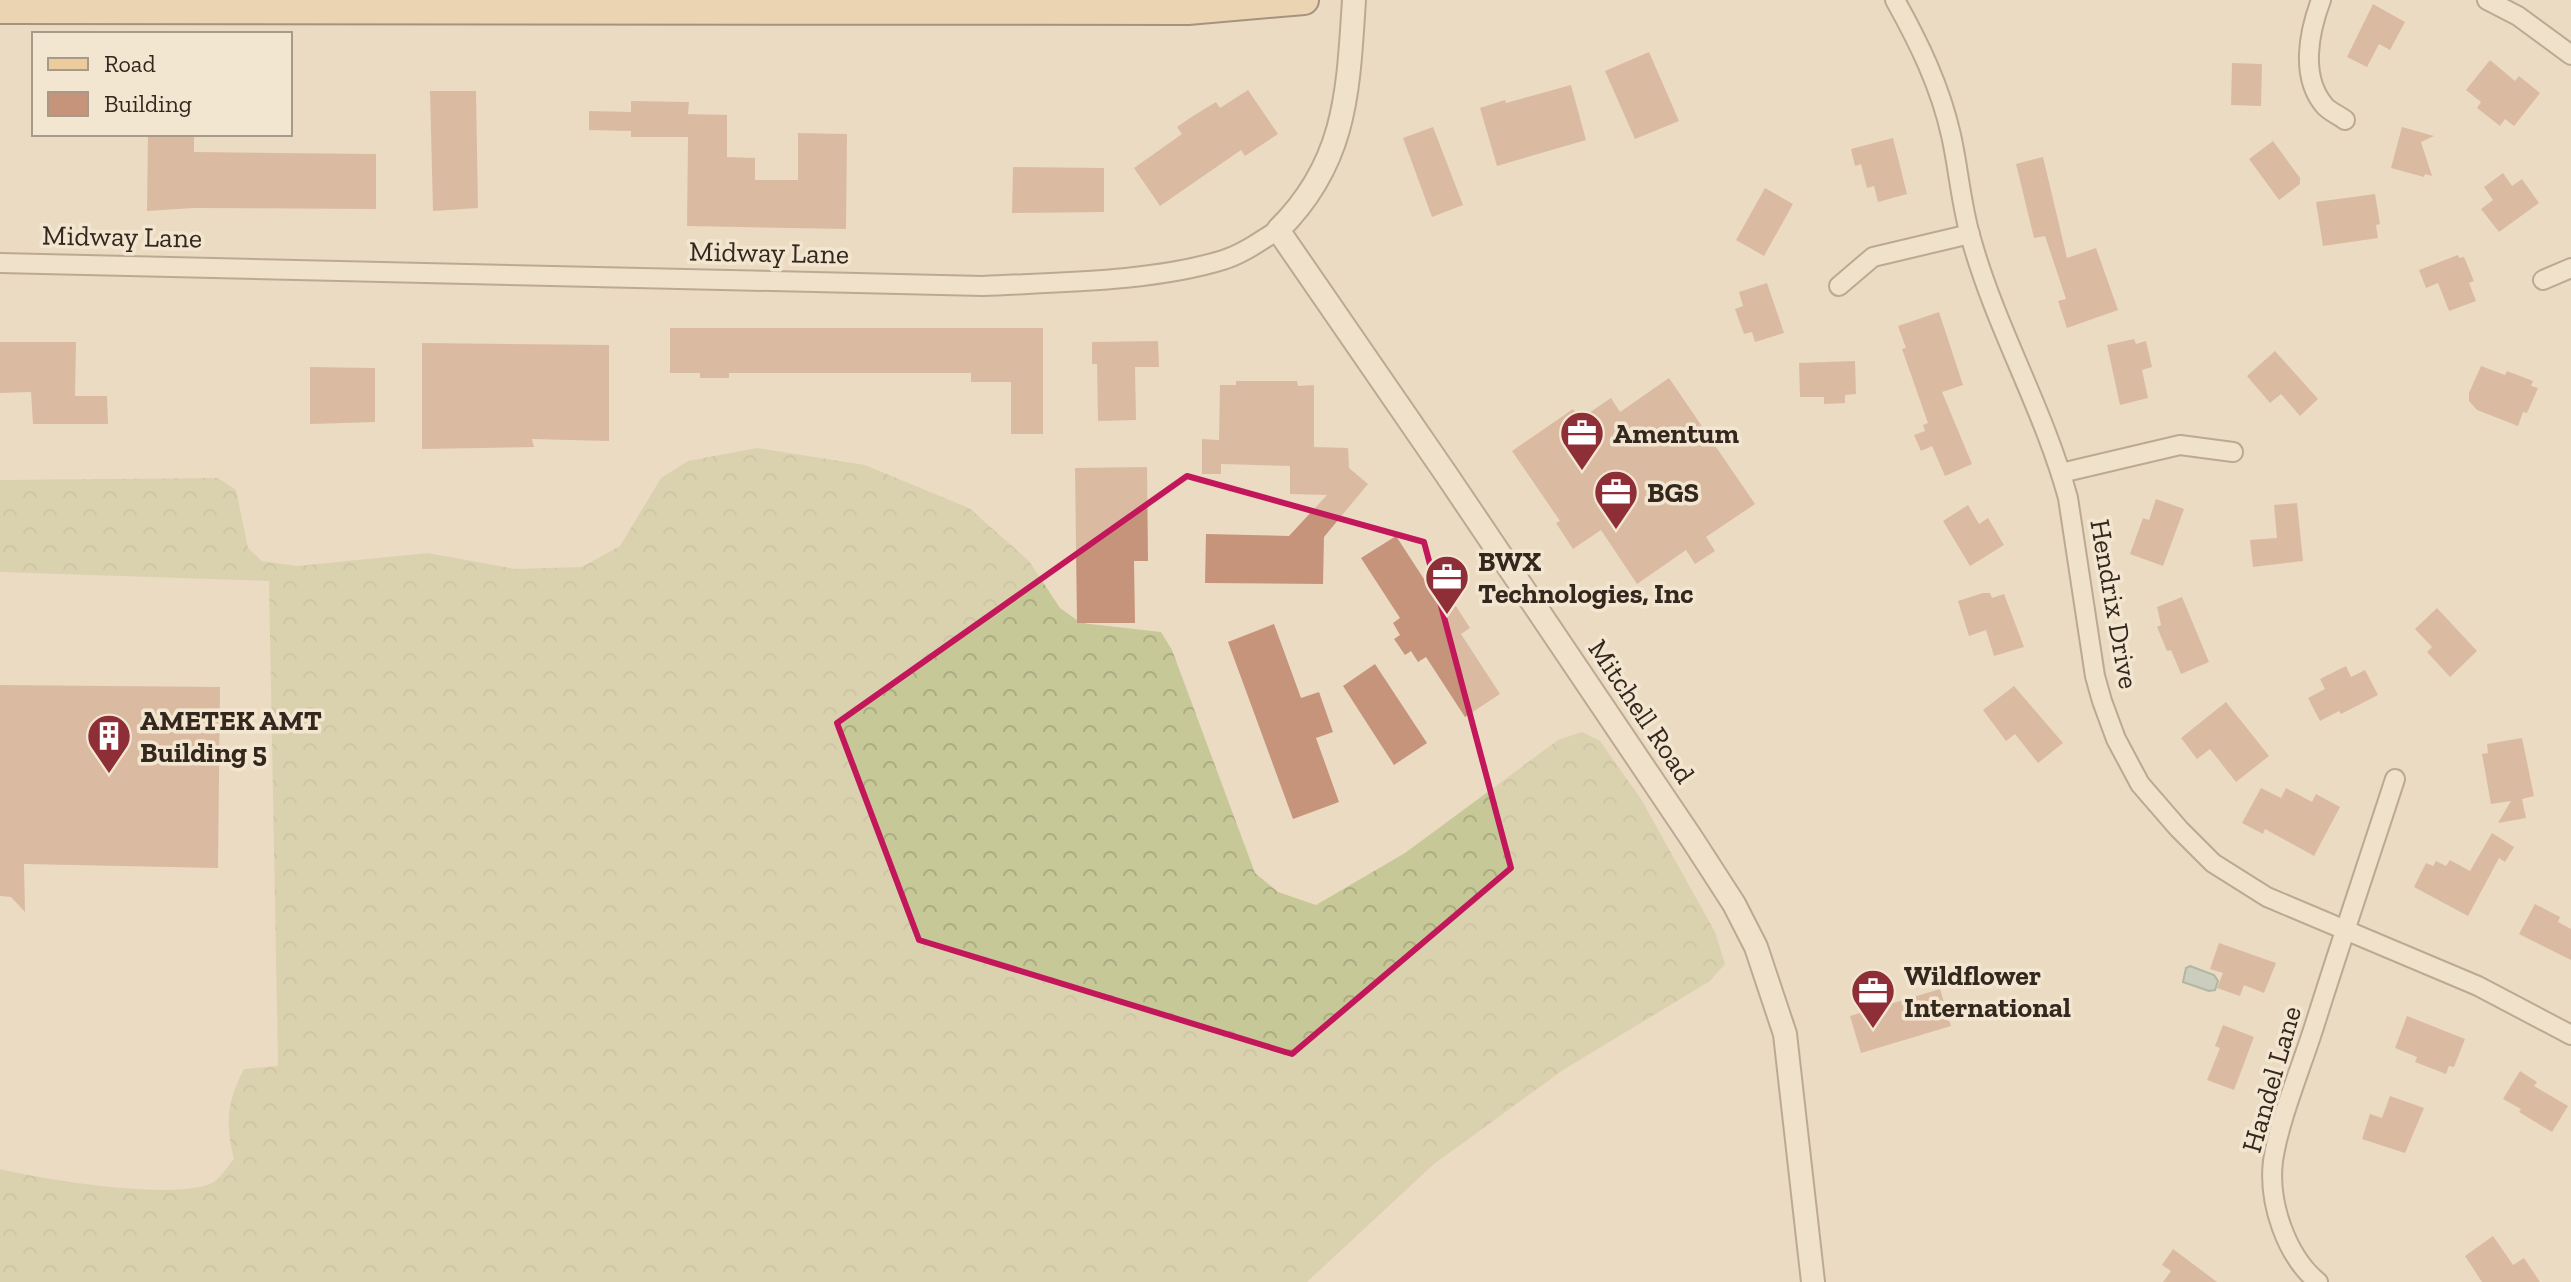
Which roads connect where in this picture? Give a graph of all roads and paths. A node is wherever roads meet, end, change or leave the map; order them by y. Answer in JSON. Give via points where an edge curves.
{"nodes":[{"id":1,"x":1304,"y":0,"type":"edge"},
{"id":2,"x":1354,"y":0,"type":"edge"},
{"id":3,"x":1895,"y":0,"type":"edge"},
{"id":4,"x":2321,"y":0,"type":"edge"},
{"id":5,"x":2487,"y":0,"type":"edge"},
{"id":6,"x":565,"y":5,"type":"edge"},
{"id":7,"x":0,"y":9,"type":"edge"},
{"id":8,"x":2571,"y":55,"type":"edge"},
{"id":9,"x":2345,"y":120,"type":"dead end"},
{"id":10,"x":1278,"y":230,"type":"junction"},
{"id":11,"x":1970,"y":234,"type":"junction"},
{"id":12,"x":0,"y":263,"type":"edge"},
{"id":13,"x":2571,"y":268,"type":"edge"},
{"id":14,"x":2543,"y":280,"type":"dead end"},
{"id":15,"x":1839,"y":286,"type":"dead end"},
{"id":16,"x":2233,"y":452,"type":"dead end"},
{"id":17,"x":2061,"y":473,"type":"junction"},
{"id":18,"x":2395,"y":779,"type":"dead end"},
{"id":19,"x":2345,"y":931,"type":"junction"},
{"id":20,"x":2571,"y":1035,"type":"edge"},
{"id":21,"x":1813,"y":1282,"type":"edge"},
{"id":22,"x":2318,"y":1282,"type":"edge"}],
"edges":[{"from":1,"to":6,"type":"main road","via":[[1188,10]]},
{"from":2,"to":10,"type":"street","name":"Midway Lane","via":[[1350,69],[1338,135],[1314,188]]},
{"from":3,"to":11,"type":"street","name":"Hendrix Drive","via":[[1937,87]]},
{"from":4,"to":9,"type":"street","via":[[2308,56],[2310,76],[2324,106]]},
{"from":5,"to":8,"type":"street"},
{"from":6,"to":7,"type":"main road"},
{"from":10,"to":12,"type":"street","name":"Midway Lane","via":[[1226,259],[1203,265],[1125,277],[983,286]]},
{"from":10,"to":21,"type":"street","name":"Mitchell Road","via":[[1633,751],[1734,904],[1756,947],[1785,1034]]},
{"from":11,"to":15,"type":"street","via":[[1873,257]]},
{"from":11,"to":17,"type":"street","name":"Hendrix Drive","via":[[2004,336]]},
{"from":13,"to":14,"type":"street"},
{"from":16,"to":17,"type":"street","via":[[2180,445]]},
{"from":17,"to":19,"type":"street","name":"Hendrix Drive","via":[[2095,676],[2116,739],[2140,784],[2213,863],[2267,897]]},
{"from":18,"to":19,"type":"street","name":"Handel Lane"},
{"from":19,"to":20,"type":"street","name":"Hendrix Drive","via":[[2478,986]]},
{"from":19,"to":22,"type":"street","name":"Handel Lane","via":[[2273,1162],[2274,1199],[2289,1246]]}]}
